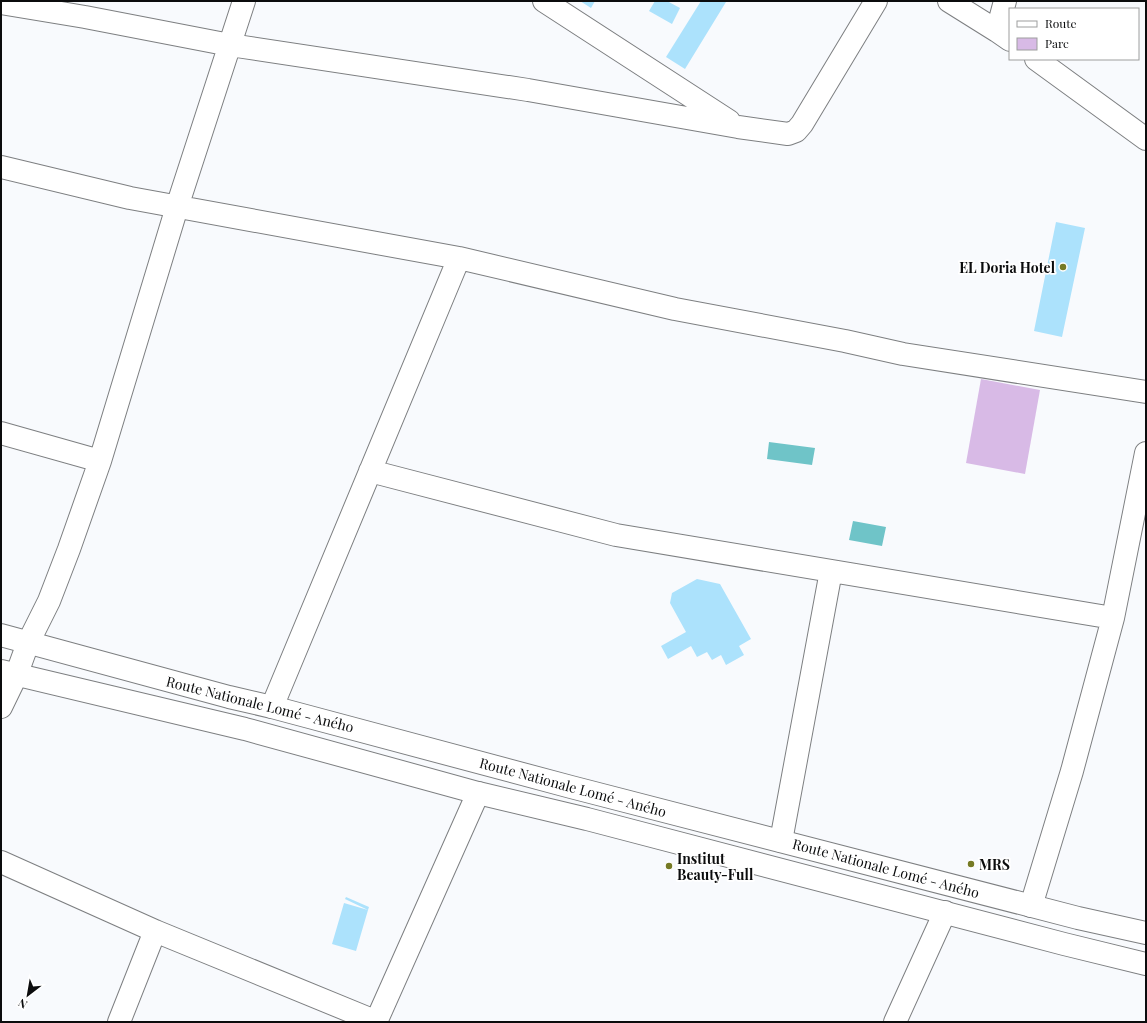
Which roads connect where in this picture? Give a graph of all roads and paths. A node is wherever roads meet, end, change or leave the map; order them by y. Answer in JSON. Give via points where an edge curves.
{"nodes":[{"id":1,"x":244,"y":1,"type":"edge"},
{"id":2,"x":544,"y":1,"type":"edge"},
{"id":3,"x":876,"y":1,"type":"edge"},
{"id":4,"x":949,"y":1,"type":"edge"},
{"id":5,"x":1004,"y":1,"type":"edge"},
{"id":6,"x":1,"y":2,"type":"edge"},
{"id":7,"x":1003,"y":36,"type":"edge"},
{"id":8,"x":230,"y":45,"type":"junction"},
{"id":9,"x":1037,"y":60,"type":"edge"},
{"id":10,"x":738,"y":127,"type":"junction"},
{"id":11,"x":1146,"y":139,"type":"edge"},
{"id":12,"x":1,"y":167,"type":"edge"},
{"id":13,"x":177,"y":207,"type":"junction"},
{"id":14,"x":459,"y":258,"type":"junction"},
{"id":15,"x":1146,"y":392,"type":"edge"},
{"id":16,"x":1,"y":433,"type":"edge"},
{"id":17,"x":1146,"y":453,"type":"edge"},
{"id":18,"x":100,"y":461,"type":"junction"},
{"id":19,"x":370,"y":471,"type":"junction"},
{"id":20,"x":831,"y":571,"type":"junction"},
{"id":21,"x":1113,"y":618,"type":"junction"},
{"id":22,"x":1,"y":636,"type":"edge"},
{"id":23,"x":28,"y":643,"type":"junction"},
{"id":24,"x":8,"y":673,"type":"edge"},
{"id":25,"x":272,"y":706,"type":"junction"},
{"id":26,"x":1,"y":707,"type":"edge"},
{"id":27,"x":478,"y":793,"type":"junction"},
{"id":28,"x":781,"y":841,"type":"junction"},
{"id":29,"x":1,"y":862,"type":"edge"},
{"id":30,"x":1031,"y":906,"type":"junction"},
{"id":31,"x":945,"y":912,"type":"junction"},
{"id":32,"x":155,"y":931,"type":"junction"},
{"id":33,"x":1146,"y":933,"type":"edge"},
{"id":34,"x":1146,"y":964,"type":"edge"},
{"id":35,"x":119,"y":1022,"type":"edge"},
{"id":36,"x":376,"y":1022,"type":"edge"},
{"id":37,"x":895,"y":1022,"type":"edge"}],
"edges":[{"from":1,"to":8,"type":"main road"},
{"from":2,"to":10,"type":"main road"},
{"from":3,"to":10,"type":"main road","via":[[796,131],[788,134]]},
{"from":4,"to":7,"type":"main road"},
{"from":5,"to":7,"type":"main road"},
{"from":6,"to":8,"type":"main road"},
{"from":8,"to":10,"type":"main road","via":[[528,90]]},
{"from":8,"to":13,"type":"main road"},
{"from":9,"to":11,"type":"main road"},
{"from":12,"to":13,"type":"main road"},
{"from":13,"to":14,"type":"main road"},
{"from":13,"to":18,"type":"main road"},
{"from":14,"to":15,"type":"main road","via":[[675,309],[903,354]]},
{"from":14,"to":19,"type":"main road"},
{"from":16,"to":18,"type":"main road"},
{"from":17,"to":21,"type":"main road"},
{"from":18,"to":23,"type":"main road","via":[[49,601]]},
{"from":19,"to":20,"type":"main road","via":[[616,535]]},
{"from":19,"to":25,"type":"main road"},
{"from":20,"to":21,"type":"main road"},
{"from":20,"to":28,"type":"main road"},
{"from":21,"to":30,"type":"main road","via":[[1072,771]]},
{"from":22,"to":23,"type":"main road","name":"Route Nationale Lomé - Aného"},
{"from":23,"to":24,"type":"main road"},
{"from":23,"to":25,"type":"main road","name":"Route Nationale Lomé - Aného","via":[[229,697]]},
{"from":24,"to":26,"type":"main road"},
{"from":24,"to":27,"type":"main road","name":"Route Nationale Lomé - Aného","via":[[245,729]]},
{"from":25,"to":28,"type":"main road","name":"Route Nationale Lomé - Aného"},
{"from":27,"to":31,"type":"main road","name":"Route Nationale Lomé - Aného"},
{"from":27,"to":36,"type":"main road"},
{"from":28,"to":30,"type":"main road","name":"Route Nationale Lomé - Aného"},
{"from":29,"to":32,"type":"main road"},
{"from":30,"to":33,"type":"main road","name":"Route Nationale Lomé - Aného"},
{"from":31,"to":34,"type":"main road","name":"Route Nationale Lomé - Aného"},
{"from":31,"to":37,"type":"main road"},
{"from":32,"to":35,"type":"main road"},
{"from":32,"to":36,"type":"main road"}]}
